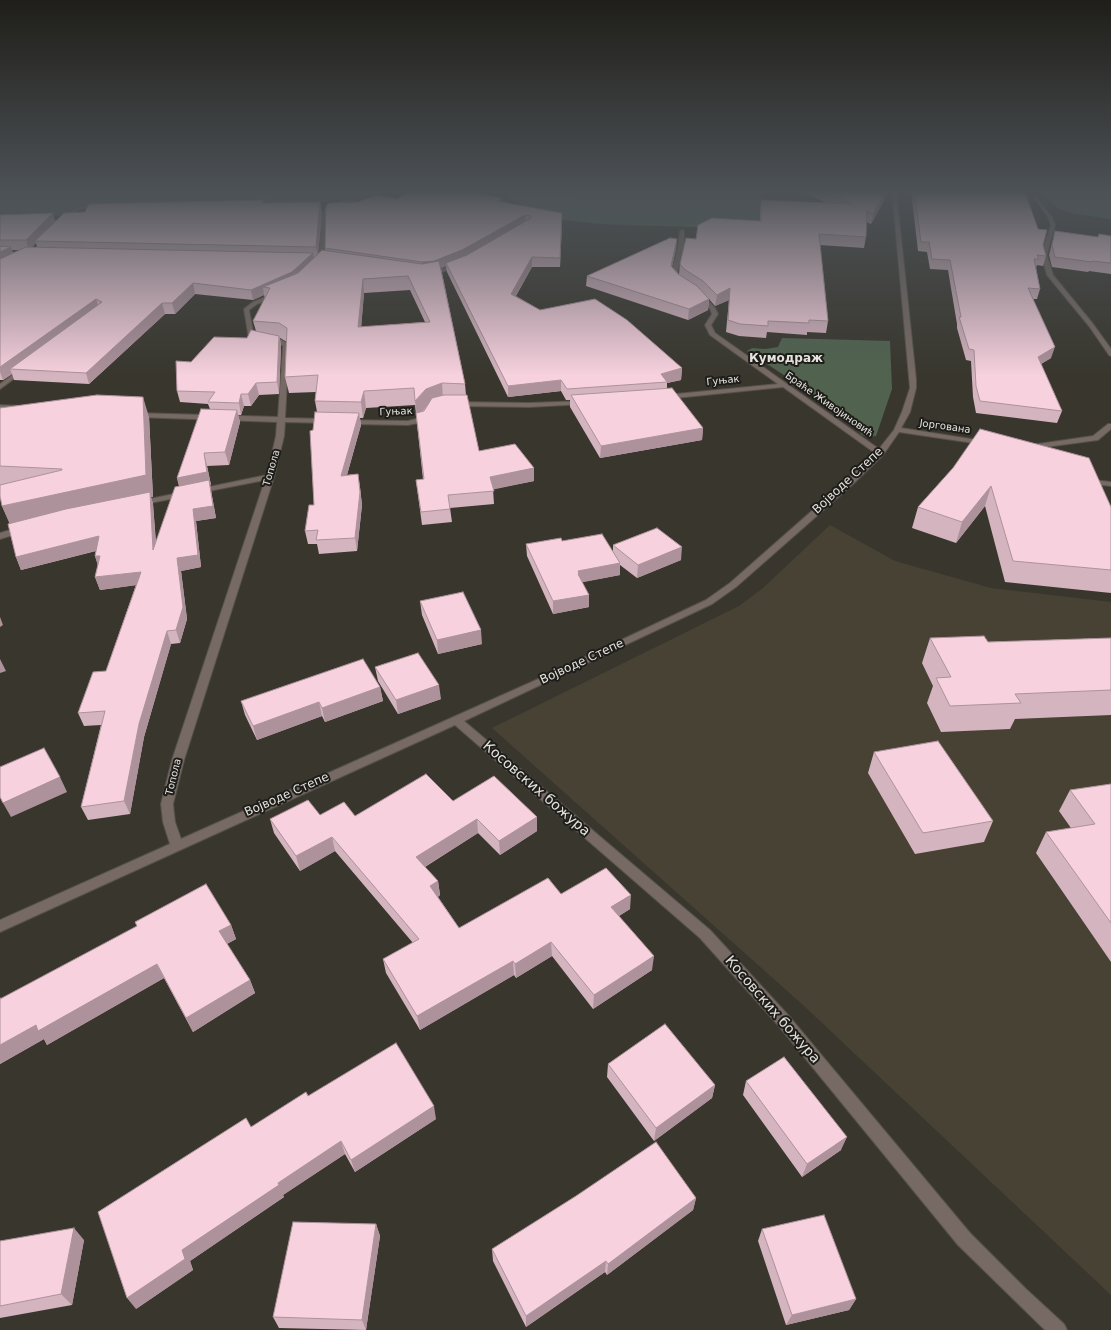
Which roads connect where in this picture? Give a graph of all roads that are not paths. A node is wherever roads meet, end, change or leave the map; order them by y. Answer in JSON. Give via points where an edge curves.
{"nodes":[{"id":1,"x":322,"y":252,"type":"edge"},
{"id":2,"x":680,"y":252,"type":"edge"},
{"id":3,"x":900,"y":252,"type":"edge"},
{"id":4,"x":1045,"y":252,"type":"edge"},
{"id":5,"x":314,"y":260,"type":"edge"},
{"id":6,"x":322,"y":260,"type":"junction"},
{"id":7,"x":330,"y":261,"type":"edge"},
{"id":8,"x":465,"y":262,"type":"edge"},
{"id":9,"x":318,"y":266,"type":"edge"},
{"id":10,"x":423,"y":275,"type":"edge"},
{"id":11,"x":687,"y":286,"type":"edge"},
{"id":12,"x":695,"y":291,"type":"edge"},
{"id":13,"x":282,"y":292,"type":"edge"},
{"id":14,"x":1111,"y":354,"type":"edge"},
{"id":15,"x":32,"y":364,"type":"edge"},
{"id":16,"x":785,"y":385,"type":"junction"},
{"id":17,"x":0,"y":387,"type":"edge"},
{"id":18,"x":658,"y":397,"type":"edge"},
{"id":19,"x":596,"y":402,"type":"edge"},
{"id":20,"x":451,"y":403,"type":"edge"},
{"id":21,"x":0,"y":407,"type":"edge"},
{"id":22,"x":30,"y":408,"type":"edge"},
{"id":23,"x":430,"y":408,"type":"edge"},
{"id":24,"x":128,"y":414,"type":"edge"},
{"id":25,"x":282,"y":420,"type":"junction"},
{"id":26,"x":1111,"y":426,"type":"edge"},
{"id":27,"x":897,"y":430,"type":"junction"},
{"id":28,"x":989,"y":444,"type":"edge"},
{"id":29,"x":880,"y":453,"type":"junction"},
{"id":30,"x":1042,"y":455,"type":"edge"},
{"id":31,"x":1090,"y":476,"type":"edge"},
{"id":32,"x":270,"y":477,"type":"junction"},
{"id":33,"x":1096,"y":482,"type":"junction"},
{"id":34,"x":1111,"y":484,"type":"edge"},
{"id":35,"x":1104,"y":494,"type":"edge"},
{"id":36,"x":132,"y":505,"type":"edge"},
{"id":37,"x":35,"y":526,"type":"edge"},
{"id":38,"x":0,"y":536,"type":"edge"},
{"id":39,"x":456,"y":720,"type":"junction"},
{"id":40,"x":177,"y":845,"type":"junction"},
{"id":41,"x":0,"y":926,"type":"edge"},
{"id":42,"x":1058,"y":1330,"type":"edge"}],
"edges":[{"from":1,"to":6,"type":"street"},
{"from":2,"to":11,"type":"street","via":[[674,275]]},
{"from":3,"to":27,"type":"street","name":"Војводе Степе","via":[[913,388],[906,412]]},
{"from":4,"to":14,"type":"street","via":[[1050,275]]},
{"from":5,"to":6,"type":"street"},
{"from":6,"to":7,"type":"street"},
{"from":6,"to":9,"type":"street"},
{"from":8,"to":10,"type":"street"},
{"from":12,"to":16,"type":"street","name":"Браће Живојиновић","via":[[713,309],[714,314],[708,325],[712,334]]},
{"from":13,"to":25,"type":"street","name":"Топола","via":[[255,303],[246,310],[251,338],[282,342],[286,345]]},
{"from":15,"to":17,"type":"street"},
{"from":16,"to":18,"type":"street","name":"Гуњак"},
{"from":16,"to":29,"type":"street","name":"Браће Живојиновић"},
{"from":19,"to":20,"type":"street","via":[[529,405]]},
{"from":21,"to":22,"type":"street"},
{"from":23,"to":25,"type":"street","name":"Гуњак","via":[[421,420],[408,423]]},
{"from":24,"to":25,"type":"street","name":"Гуњак"},
{"from":25,"to":32,"type":"street","name":"Топола"},
{"from":26,"to":30,"type":"street","via":[[1095,438],[1022,448]]},
{"from":27,"to":28,"type":"street","name":"Јоргована"},
{"from":27,"to":29,"type":"street","name":"Војводе Степе"},
{"from":29,"to":39,"type":"street","name":"Војводе Степе","via":[[733,585],[715,598]]},
{"from":31,"to":33,"type":"street"},
{"from":32,"to":36,"type":"street"},
{"from":32,"to":40,"type":"street","name":"Топола","via":[[178,760],[167,804],[169,822]]},
{"from":33,"to":34,"type":"street"},
{"from":33,"to":35,"type":"street"},
{"from":37,"to":38,"type":"street"},
{"from":39,"to":40,"type":"street","name":"Војводе Степе"},
{"from":39,"to":42,"type":"street","name":"Косовских божура","via":[[705,934],[783,1020],[964,1239]]},
{"from":40,"to":41,"type":"street","name":"Војводе Степе"}]}
